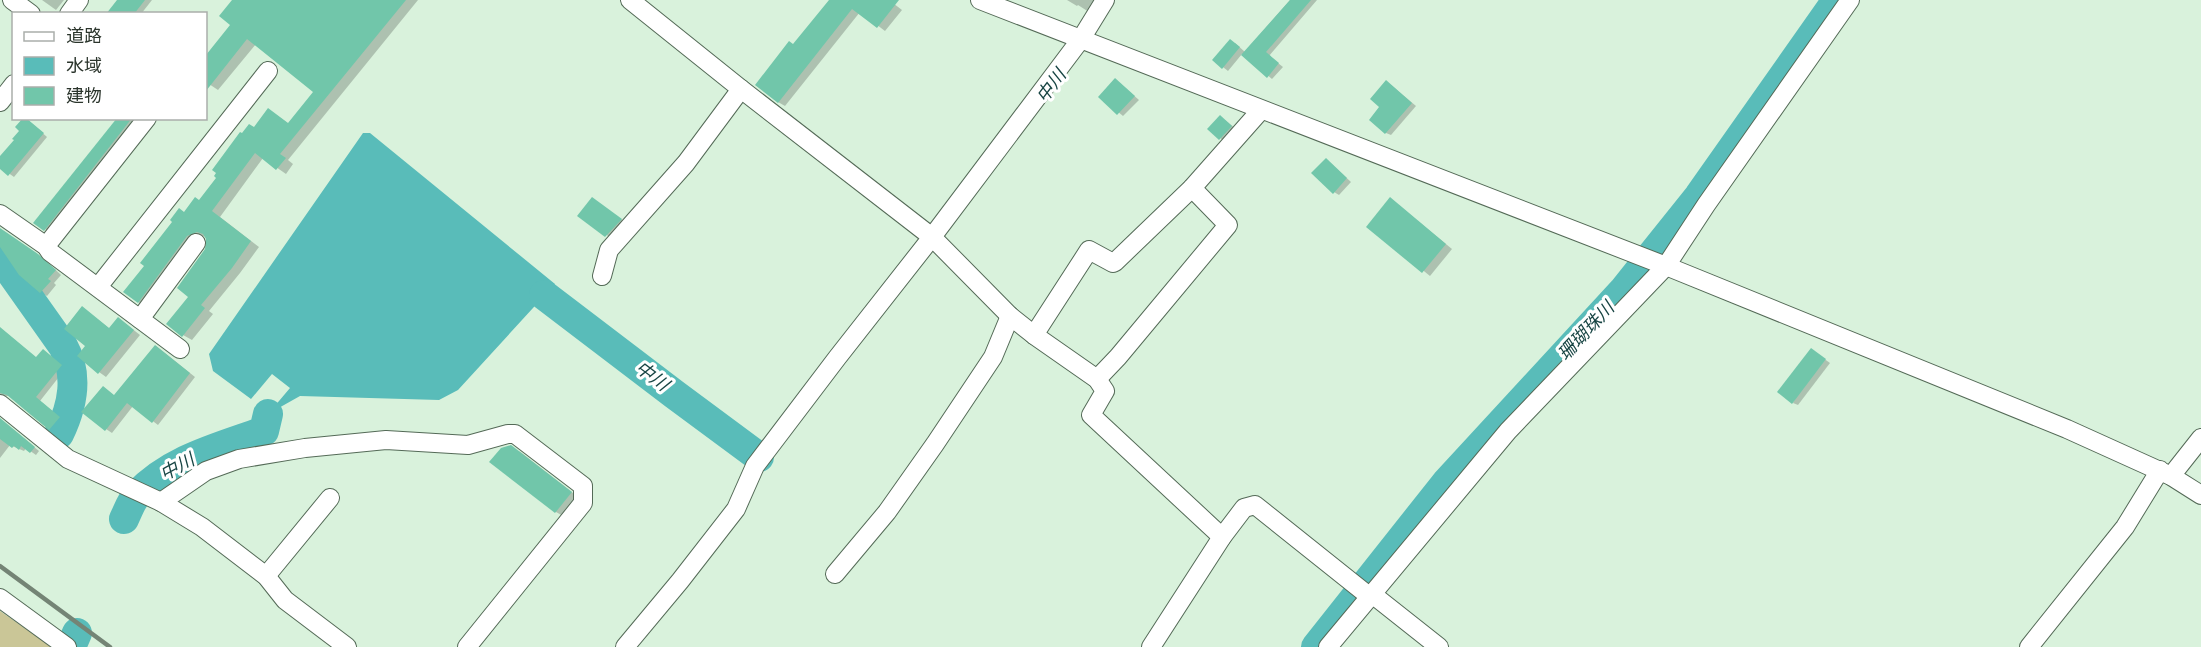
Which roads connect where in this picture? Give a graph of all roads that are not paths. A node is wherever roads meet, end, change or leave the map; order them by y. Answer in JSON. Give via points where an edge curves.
{"nodes":[{"id":1,"x":12,"y":0,"type":"edge"},
{"id":2,"x":630,"y":0,"type":"edge"},
{"id":3,"x":981,"y":0,"type":"edge"},
{"id":4,"x":1105,"y":0,"type":"edge"},
{"id":5,"x":1850,"y":0,"type":"edge"},
{"id":6,"x":28,"y":12,"type":"edge"},
{"id":7,"x":1081,"y":39,"type":"junction"},
{"id":8,"x":268,"y":71,"type":"dead end"},
{"id":9,"x":12,"y":87,"type":"edge"},
{"id":10,"x":741,"y":89,"type":"junction"},
{"id":11,"x":0,"y":102,"type":"edge"},
{"id":12,"x":1262,"y":110,"type":"junction"},
{"id":13,"x":145,"y":120,"type":"edge"},
{"id":14,"x":1192,"y":188,"type":"junction"},
{"id":15,"x":0,"y":214,"type":"edge"},
{"id":16,"x":932,"y":237,"type":"junction"},
{"id":17,"x":196,"y":243,"type":"dead end"},
{"id":18,"x":46,"y":246,"type":"junction"},
{"id":19,"x":1666,"y":266,"type":"junction"},
{"id":20,"x":602,"y":276,"type":"dead end"},
{"id":21,"x":98,"y":287,"type":"junction"},
{"id":22,"x":1010,"y":316,"type":"junction"},
{"id":23,"x":140,"y":319,"type":"junction"},
{"id":24,"x":1034,"y":335,"type":"junction"},
{"id":25,"x":180,"y":349,"type":"dead end"},
{"id":26,"x":1097,"y":379,"type":"junction"},
{"id":27,"x":0,"y":404,"type":"edge"},
{"id":28,"x":2201,"y":438,"type":"edge"},
{"id":29,"x":2165,"y":473,"type":"junction"},
{"id":30,"x":145,"y":495,"type":"junction"},
{"id":31,"x":2201,"y":495,"type":"edge"},
{"id":32,"x":330,"y":498,"type":"dead end"},
{"id":33,"x":1222,"y":537,"type":"junction"},
{"id":34,"x":835,"y":574,"type":"dead end"},
{"id":35,"x":266,"y":576,"type":"junction"},
{"id":36,"x":1371,"y":595,"type":"junction"},
{"id":37,"x":0,"y":598,"type":"edge"},
{"id":38,"x":66,"y":646,"type":"edge"},
{"id":39,"x":347,"y":647,"type":"edge"},
{"id":40,"x":468,"y":647,"type":"edge"},
{"id":41,"x":625,"y":647,"type":"edge"},
{"id":42,"x":1151,"y":647,"type":"edge"},
{"id":43,"x":1328,"y":647,"type":"edge"},
{"id":44,"x":1440,"y":647,"type":"edge"},
{"id":45,"x":2029,"y":647,"type":"edge"}],
"edges":[{"from":1,"to":6,"type":"street"},
{"from":2,"to":10,"type":"street"},
{"from":3,"to":7,"type":"street"},
{"from":4,"to":7,"type":"street"},
{"from":5,"to":19,"type":"street"},
{"from":7,"to":12,"type":"street"},
{"from":7,"to":16,"type":"street"},
{"from":8,"to":21,"type":"street"},
{"from":9,"to":11,"type":"street"},
{"from":10,"to":16,"type":"street"},
{"from":10,"to":20,"type":"street","via":[[686,163],[609,250]]},
{"from":12,"to":14,"type":"street"},
{"from":12,"to":19,"type":"street"},
{"from":13,"to":18,"type":"street"},
{"from":14,"to":24,"type":"street","via":[[1115,262],[1089,250]]},
{"from":14,"to":26,"type":"street","via":[[1228,225]]},
{"from":15,"to":18,"type":"street"},
{"from":16,"to":22,"type":"street"},
{"from":16,"to":41,"type":"street","via":[[756,466],[736,509]]},
{"from":17,"to":23,"type":"street"},
{"from":18,"to":21,"type":"street"},
{"from":19,"to":29,"type":"street"},
{"from":19,"to":36,"type":"street","via":[[1508,431]]},
{"from":21,"to":23,"type":"street"},
{"from":22,"to":24,"type":"street"},
{"from":22,"to":34,"type":"street","via":[[993,357],[935,444]]},
{"from":23,"to":25,"type":"street"},
{"from":24,"to":26,"type":"street"},
{"from":26,"to":33,"type":"street","via":[[1105,392],[1091,415]]},
{"from":27,"to":30,"type":"street","via":[[68,459]]},
{"from":28,"to":29,"type":"street"},
{"from":29,"to":31,"type":"street"},
{"from":29,"to":45,"type":"street"},
{"from":30,"to":35,"type":"street","via":[[202,527]]},
{"from":30,"to":40,"type":"street","via":[[238,459],[304,448],[386,440],[468,445],[515,434],[583,486],[584,503]]},
{"from":32,"to":35,"type":"street"},
{"from":33,"to":36,"type":"street","via":[[1244,508],[1255,506]]},
{"from":33,"to":42,"type":"street"},
{"from":35,"to":39,"type":"street","via":[[285,600]]},
{"from":36,"to":43,"type":"street"},
{"from":36,"to":44,"type":"street"},
{"from":37,"to":38,"type":"street"}]}
